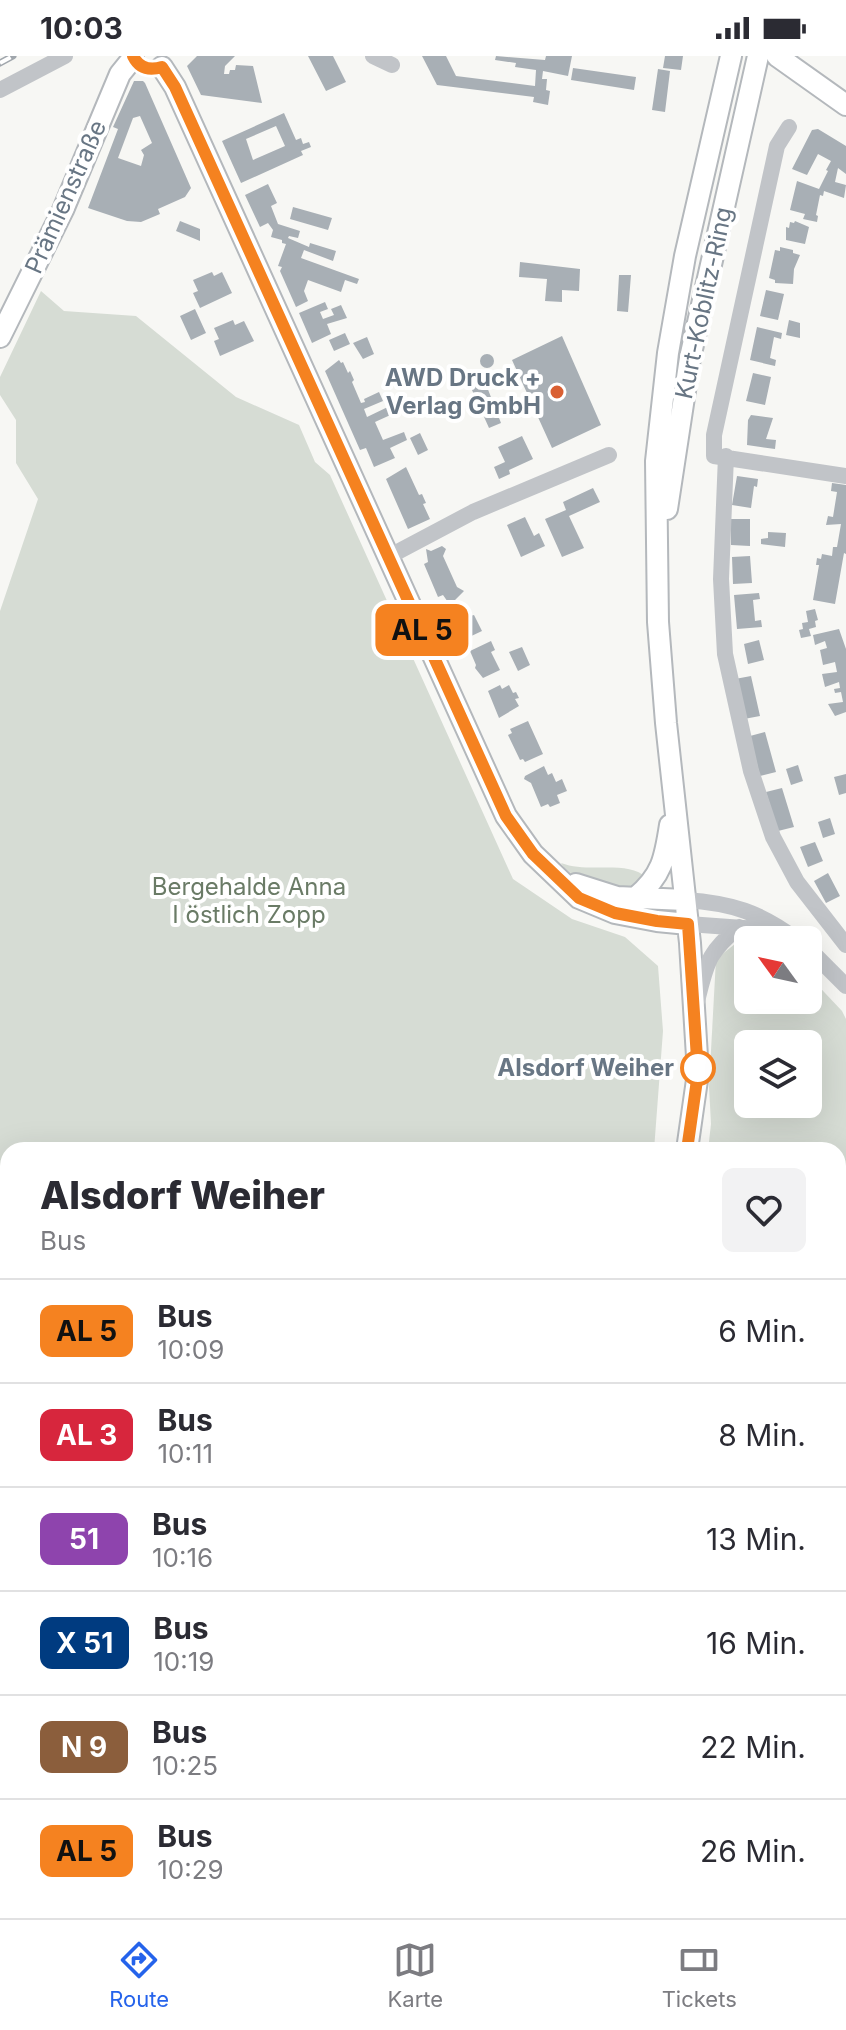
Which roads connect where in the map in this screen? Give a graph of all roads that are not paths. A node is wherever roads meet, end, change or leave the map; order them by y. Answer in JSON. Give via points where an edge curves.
{"nodes":[{"id":1,"x":65,"y":56,"type":"edge"},
{"id":2,"x":373,"y":56,"type":"edge"},
{"id":3,"x":731,"y":56,"type":"edge"},
{"id":4,"x":758,"y":56,"type":"edge"},
{"id":5,"x":777,"y":56,"type":"edge"},
{"id":6,"x":133,"y":57,"type":"edge"},
{"id":7,"x":167,"y":62,"type":"edge"},
{"id":8,"x":392,"y":65,"type":"dead end"},
{"id":9,"x":0,"y":90,"type":"edge"},
{"id":10,"x":846,"y":105,"type":"edge"},
{"id":11,"x":789,"y":127,"type":"dead end"},
{"id":12,"x":0,"y":337,"type":"edge"},
{"id":13,"x":609,"y":455,"type":"dead end"},
{"id":14,"x":720,"y":456,"type":"junction"},
{"id":15,"x":846,"y":476,"type":"edge"},
{"id":16,"x":659,"y":552,"type":"junction"},
{"id":17,"x":388,"y":557,"type":"junction"},
{"id":18,"x":674,"y":801,"type":"junction"},
{"id":19,"x":548,"y":869,"type":"junction"},
{"id":20,"x":635,"y":898,"type":"junction"},
{"id":21,"x":685,"y":900,"type":"junction"},
{"id":22,"x":688,"y":924,"type":"junction"},
{"id":23,"x":778,"y":926,"type":"edge"},
{"id":24,"x":734,"y":927,"type":"edge"},
{"id":25,"x":734,"y":931,"type":"edge"},
{"id":26,"x":846,"y":945,"type":"edge"},
{"id":27,"x":822,"y":962,"type":"edge"},
{"id":28,"x":846,"y":986,"type":"edge"},
{"id":29,"x":695,"y":1011,"type":"junction"},
{"id":30,"x":688,"y":1142,"type":"edge"}],
"edges":[{"from":1,"to":9,"type":"street"},
{"from":2,"to":8,"type":"street"},
{"from":3,"to":16,"type":"main road","name":"Kurt-Koblitz-Ring","via":[[668,353],[656,461]]},
{"from":4,"to":16,"type":"main road","name":"Kurt-Koblitz-Ring","via":[[690,358]]},
{"from":5,"to":10,"type":"main road"},
{"from":6,"to":7,"type":"main road","via":[[147,69]]},
{"from":6,"to":12,"type":"main road","name":"Prämienstraße","via":[[120,74],[63,210]]},
{"from":7,"to":17,"type":"main road"},
{"from":11,"to":14,"type":"street","via":[[777,146],[714,435]]},
{"from":13,"to":17,"type":"street","via":[[473,512]]},
{"from":14,"to":15,"type":"street"},
{"from":14,"to":26,"type":"street","via":[[725,654],[751,771],[773,837],[791,870]]},
{"from":16,"to":18,"type":"main road","name":"Kurt-Koblitz-Ring","via":[[658,622]]},
{"from":17,"to":19,"type":"main road","via":[[506,816]]},
{"from":18,"to":20,"type":"main road","via":[[664,861]]},
{"from":18,"to":21,"type":"main road","name":"Kurt-Koblitz-Ring"},
{"from":19,"to":20,"type":"main road","via":[[599,893]]},
{"from":19,"to":22,"type":"main road","via":[[572,893],[595,906],[634,918]]},
{"from":20,"to":21,"type":"main road"},
{"from":21,"to":22,"type":"main road","name":"Kurt-Koblitz-Ring"},
{"from":21,"to":23,"type":"street","via":[[755,913]]},
{"from":22,"to":24,"type":"street"},
{"from":22,"to":29,"type":"main road","name":"Kurt-Koblitz-Ring"},
{"from":25,"to":29,"type":"street","via":[[708,959]]},
{"from":27,"to":28,"type":"street"},
{"from":29,"to":30,"type":"main road","name":"Kurt-Koblitz-Ring","via":[[698,1073]]}]}
